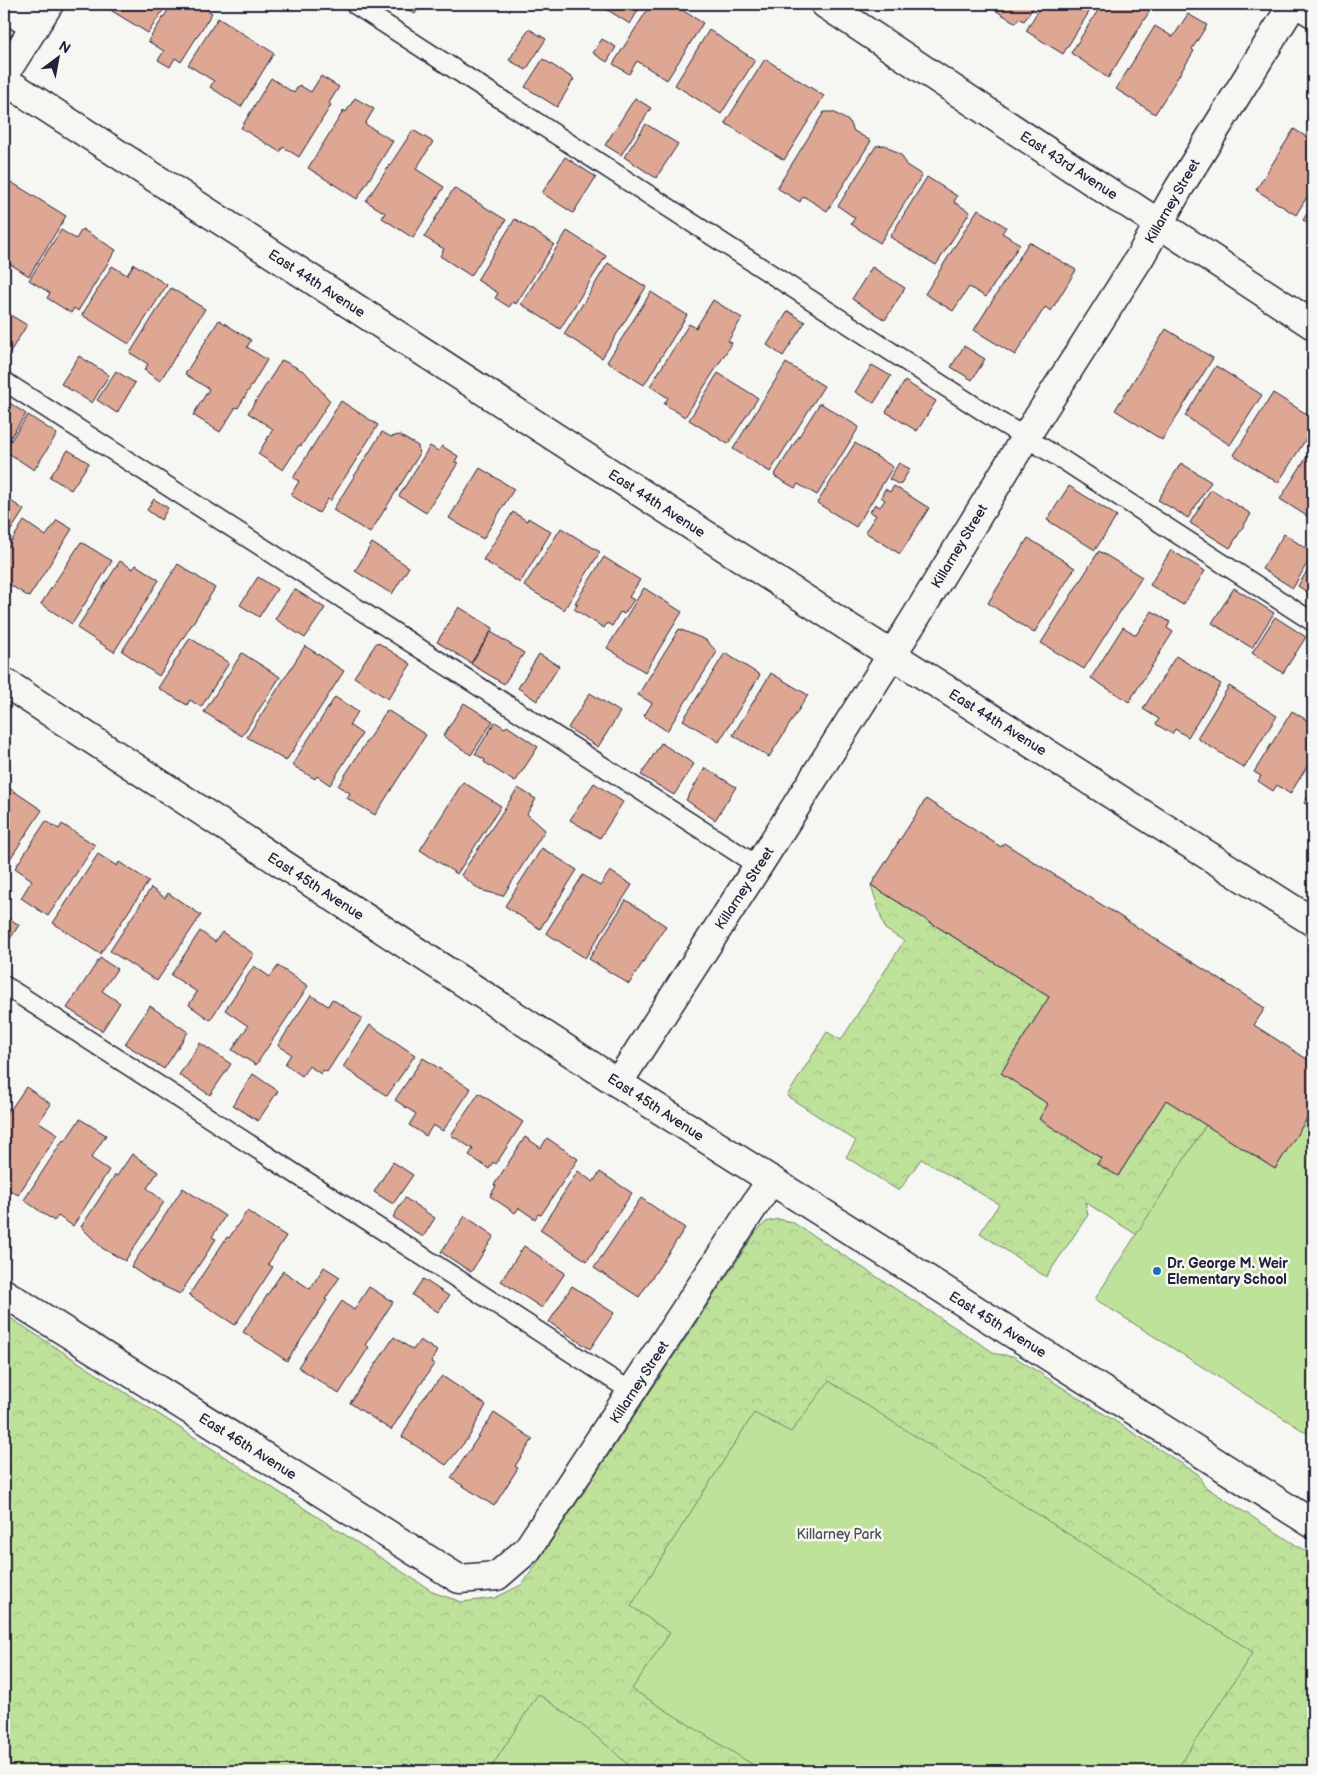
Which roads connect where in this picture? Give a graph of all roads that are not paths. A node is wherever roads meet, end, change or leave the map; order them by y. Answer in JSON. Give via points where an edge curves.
{"nodes":[{"id":1,"x":49,"y":4,"type":"edge"},
{"id":2,"x":354,"y":4,"type":"edge"},
{"id":3,"x":825,"y":4,"type":"edge"},
{"id":4,"x":4,"y":7,"type":"edge"},
{"id":5,"x":1297,"y":8,"type":"edge"},
{"id":6,"x":34,"y":26,"type":"junction"},
{"id":7,"x":4,"y":75,"type":"edge"},
{"id":8,"x":4,"y":80,"type":"edge"},
{"id":9,"x":1158,"y":224,"type":"junction"},
{"id":10,"x":1313,"y":325,"type":"edge"},
{"id":11,"x":4,"y":382,"type":"edge"},
{"id":12,"x":1025,"y":438,"type":"junction"},
{"id":13,"x":1313,"y":622,"type":"edge"},
{"id":14,"x":892,"y":655,"type":"junction"},
{"id":15,"x":4,"y":682,"type":"edge"},
{"id":16,"x":758,"y":866,"type":"junction"},
{"id":17,"x":1313,"y":922,"type":"edge"},
{"id":18,"x":4,"y":985,"type":"edge"},
{"id":19,"x":618,"y":1082,"type":"junction"},
{"id":20,"x":772,"y":1180,"type":"junction"},
{"id":21,"x":4,"y":1293,"type":"edge"},
{"id":22,"x":632,"y":1392,"type":"junction"},
{"id":23,"x":1313,"y":1524,"type":"edge"},
{"id":24,"x":497,"y":1576,"type":"joint"}],
"edges":[{"from":1,"to":6,"type":"street"},
{"from":2,"to":12,"type":"lane"},
{"from":3,"to":9,"type":"street","name":"East 43rd Avenue"},
{"from":4,"to":6,"type":"street"},
{"from":5,"to":9,"type":"street","name":"Killarney Street"},
{"from":6,"to":7,"type":"street"},
{"from":8,"to":14,"type":"street","name":"East 44th Avenue"},
{"from":9,"to":10,"type":"street","name":"East 43rd Avenue"},
{"from":9,"to":12,"type":"street","name":"Killarney Street"},
{"from":11,"to":16,"type":"lane"},
{"from":12,"to":13,"type":"lane"},
{"from":12,"to":14,"type":"street","name":"Killarney Street"},
{"from":14,"to":16,"type":"street","name":"Killarney Street"},
{"from":14,"to":17,"type":"street","name":"East 44th Avenue"},
{"from":15,"to":19,"type":"street","name":"East 45th Avenue"},
{"from":16,"to":19,"type":"street","name":"Killarney Street"},
{"from":18,"to":22,"type":"lane"},
{"from":19,"to":20,"type":"street","name":"East 45th Avenue"},
{"from":20,"to":22,"type":"street","name":"Killarney Street"},
{"from":20,"to":23,"type":"street","name":"East 45th Avenue"},
{"from":21,"to":24,"type":"street","name":"East 46th Avenue","via":[[459,1579]]},
{"from":22,"to":24,"type":"street","name":"Killarney Street","via":[[527,1550]]}]}
